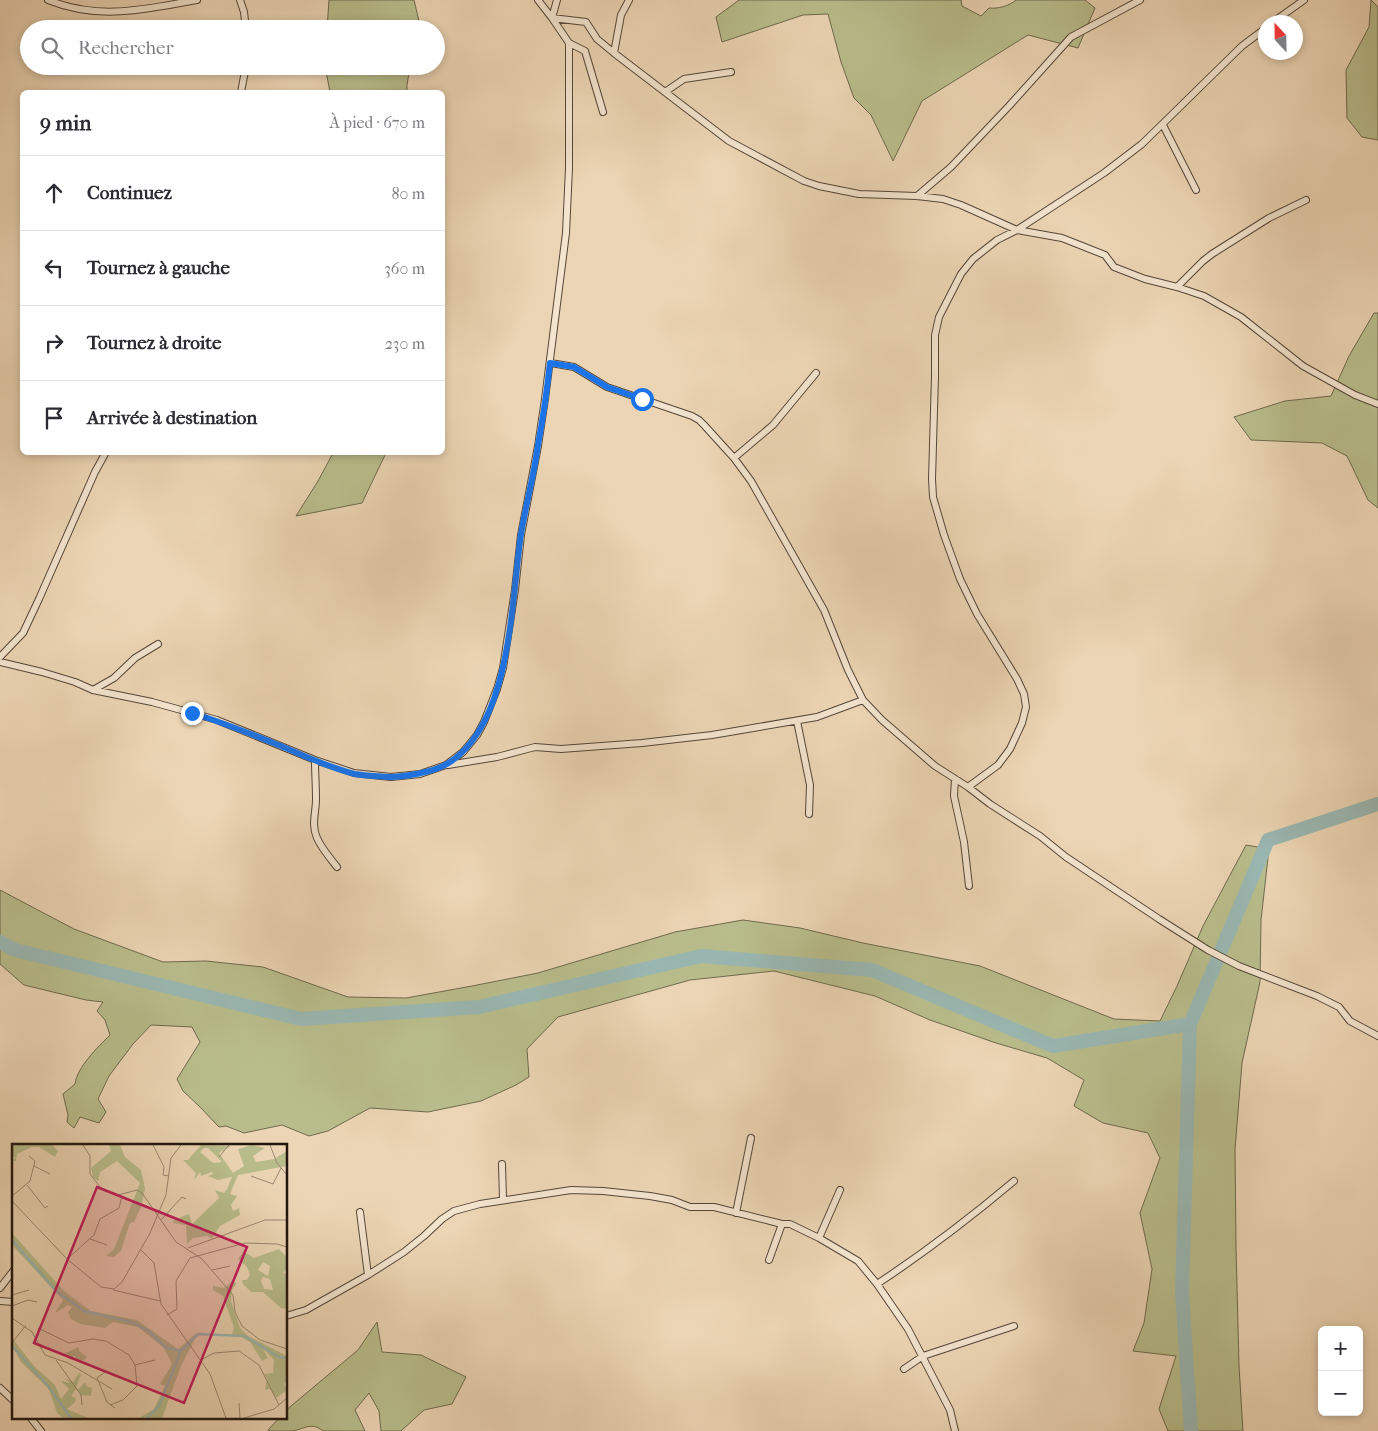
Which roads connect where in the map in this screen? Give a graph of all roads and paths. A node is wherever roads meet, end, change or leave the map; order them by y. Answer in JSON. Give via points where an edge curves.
{"nodes":[{"id":1,"x":48,"y":0,"type":"edge"},
{"id":2,"x":197,"y":0,"type":"edge"},
{"id":3,"x":240,"y":0,"type":"edge"},
{"id":4,"x":538,"y":0,"type":"edge"},
{"id":5,"x":557,"y":0,"type":"edge"},
{"id":6,"x":629,"y":0,"type":"edge"},
{"id":7,"x":1140,"y":0,"type":"edge"},
{"id":8,"x":1304,"y":0,"type":"edge"},
{"id":9,"x":1283,"y":15,"type":"edge"},
{"id":10,"x":552,"y":18,"type":"junction"},
{"id":11,"x":245,"y":20,"type":"edge"},
{"id":12,"x":1258,"y":34,"type":"edge"},
{"id":13,"x":569,"y":43,"type":"junction"},
{"id":14,"x":614,"y":53,"type":"junction"},
{"id":15,"x":731,"y":72,"type":"dead end"},
{"id":16,"x":244,"y":75,"type":"edge"},
{"id":17,"x":241,"y":90,"type":"edge"},
{"id":18,"x":665,"y":92,"type":"junction"},
{"id":19,"x":603,"y":112,"type":"dead end"},
{"id":20,"x":1163,"y":125,"type":"junction"},
{"id":21,"x":1196,"y":190,"type":"dead end"},
{"id":22,"x":917,"y":196,"type":"junction"},
{"id":23,"x":1306,"y":200,"type":"dead end"},
{"id":24,"x":1016,"y":230,"type":"junction"},
{"id":25,"x":1177,"y":287,"type":"junction"},
{"id":26,"x":550,"y":363,"type":"junction"},
{"id":27,"x":816,"y":372,"type":"dead end"},
{"id":28,"x":1378,"y":404,"type":"edge"},
{"id":29,"x":104,"y":455,"type":"edge"},
{"id":30,"x":734,"y":458,"type":"junction"},
{"id":31,"x":158,"y":644,"type":"dead end"},
{"id":32,"x":0,"y":657,"type":"edge"},
{"id":33,"x":0,"y":662,"type":"edge"},
{"id":34,"x":93,"y":690,"type":"junction"},
{"id":35,"x":863,"y":700,"type":"junction"},
{"id":36,"x":797,"y":721,"type":"junction"},
{"id":37,"x":315,"y":760,"type":"junction"},
{"id":38,"x":446,"y":765,"type":"junction"},
{"id":39,"x":955,"y":779,"type":"junction"},
{"id":40,"x":968,"y":787,"type":"junction"},
{"id":41,"x":809,"y":814,"type":"dead end"},
{"id":42,"x":337,"y":867,"type":"dead end"},
{"id":43,"x":969,"y":886,"type":"dead end"},
{"id":44,"x":1377,"y":1034,"type":"edge"},
{"id":45,"x":751,"y":1138,"type":"dead end"},
{"id":46,"x":502,"y":1164,"type":"dead end"},
{"id":47,"x":1014,"y":1181,"type":"dead end"},
{"id":48,"x":840,"y":1190,"type":"dead end"},
{"id":49,"x":503,"y":1200,"type":"junction"},
{"id":50,"x":360,"y":1212,"type":"dead end"},
{"id":51,"x":736,"y":1213,"type":"junction"},
{"id":52,"x":782,"y":1224,"type":"junction"},
{"id":53,"x":819,"y":1238,"type":"junction"},
{"id":54,"x":769,"y":1260,"type":"dead end"},
{"id":55,"x":12,"y":1273,"type":"edge"},
{"id":56,"x":368,"y":1275,"type":"junction"},
{"id":57,"x":877,"y":1284,"type":"junction"},
{"id":58,"x":0,"y":1288,"type":"edge"},
{"id":59,"x":288,"y":1315,"type":"edge"},
{"id":60,"x":1014,"y":1326,"type":"dead end"},
{"id":61,"x":923,"y":1356,"type":"junction"},
{"id":62,"x":904,"y":1369,"type":"dead end"},
{"id":63,"x":0,"y":1388,"type":"edge"},
{"id":64,"x":12,"y":1399,"type":"edge"},
{"id":65,"x":31,"y":1418,"type":"edge"},
{"id":66,"x":42,"y":1431,"type":"edge"},
{"id":67,"x":955,"y":1431,"type":"edge"}],
"edges":[{"from":1,"to":2,"type":"street","via":[[94,12],[122,12]]},
{"from":3,"to":11,"type":"street"},
{"from":4,"to":10,"type":"street"},
{"from":5,"to":10,"type":"street"},
{"from":6,"to":14,"type":"street","via":[[621,15]]},
{"from":7,"to":22,"type":"street","via":[[1071,37],[951,167]]},
{"from":8,"to":9,"type":"street"},
{"from":10,"to":13,"type":"street"},
{"from":10,"to":14,"type":"street","via":[[586,22],[597,39]]},
{"from":12,"to":20,"type":"street"},
{"from":13,"to":19,"type":"street","via":[[585,51]]},
{"from":13,"to":26,"type":"street","via":[[568,200]]},
{"from":14,"to":18,"type":"street"},
{"from":15,"to":18,"type":"street","via":[[684,79]]},
{"from":16,"to":17,"type":"street"},
{"from":18,"to":22,"type":"street","via":[[729,141],[804,180],[859,194]]},
{"from":20,"to":21,"type":"street"},
{"from":20,"to":24,"type":"street","via":[[1104,173]]},
{"from":22,"to":24,"type":"street","via":[[961,205]]},
{"from":23,"to":25,"type":"street","via":[[1268,218],[1212,254]]},
{"from":24,"to":25,"type":"street","via":[[1062,238],[1105,255],[1114,267]]},
{"from":24,"to":40,"type":"street","via":[[966,266],[939,317],[935,334],[933,498],[960,579],[977,614],[1017,678],[1026,707],[1010,749],[998,765]]},
{"from":25,"to":28,"type":"street","via":[[1228,309],[1304,366],[1354,395]]},
{"from":26,"to":30,"type":"street","via":[[574,367],[607,387],[692,416]]},
{"from":26,"to":38,"type":"street","via":[[498,689],[477,735]]},
{"from":27,"to":30,"type":"street","via":[[773,425]]},
{"from":29,"to":32,"type":"street","via":[[23,633]]},
{"from":30,"to":35,"type":"street","via":[[751,481],[824,610]]},
{"from":31,"to":34,"type":"street"},
{"from":33,"to":34,"type":"street","via":[[42,672]]},
{"from":34,"to":37,"type":"street","via":[[192,713]]},
{"from":35,"to":36,"type":"street"},
{"from":35,"to":39,"type":"street","via":[[935,766]]},
{"from":36,"to":38,"type":"street","via":[[642,743],[535,747]]},
{"from":36,"to":41,"type":"street","via":[[810,785]]},
{"from":37,"to":38,"type":"street","via":[[354,774],[391,777],[420,774]]},
{"from":37,"to":42,"type":"street","via":[[316,837]]},
{"from":39,"to":40,"type":"street"},
{"from":39,"to":43,"type":"street","via":[[954,796]]},
{"from":40,"to":44,"type":"street","via":[[1107,885],[1208,950],[1317,996],[1339,1007],[1350,1021]]},
{"from":45,"to":51,"type":"street"},
{"from":46,"to":49,"type":"street"},
{"from":47,"to":57,"type":"street"},
{"from":48,"to":53,"type":"street"},
{"from":49,"to":51,"type":"street","via":[[571,1190],[594,1191],[650,1196],[690,1207]]},
{"from":49,"to":56,"type":"street","via":[[454,1211],[404,1252]]},
{"from":50,"to":56,"type":"street"},
{"from":51,"to":52,"type":"street"},
{"from":52,"to":53,"type":"street","via":[[790,1224]]},
{"from":52,"to":54,"type":"street"},
{"from":53,"to":57,"type":"street","via":[[858,1261]]},
{"from":55,"to":58,"type":"street"},
{"from":56,"to":59,"type":"street","via":[[306,1310]]},
{"from":57,"to":61,"type":"street"},
{"from":60,"to":61,"type":"street"},
{"from":61,"to":62,"type":"street"},
{"from":61,"to":67,"type":"street","via":[[950,1410]]},
{"from":63,"to":64,"type":"street"},
{"from":65,"to":66,"type":"street"}]}
